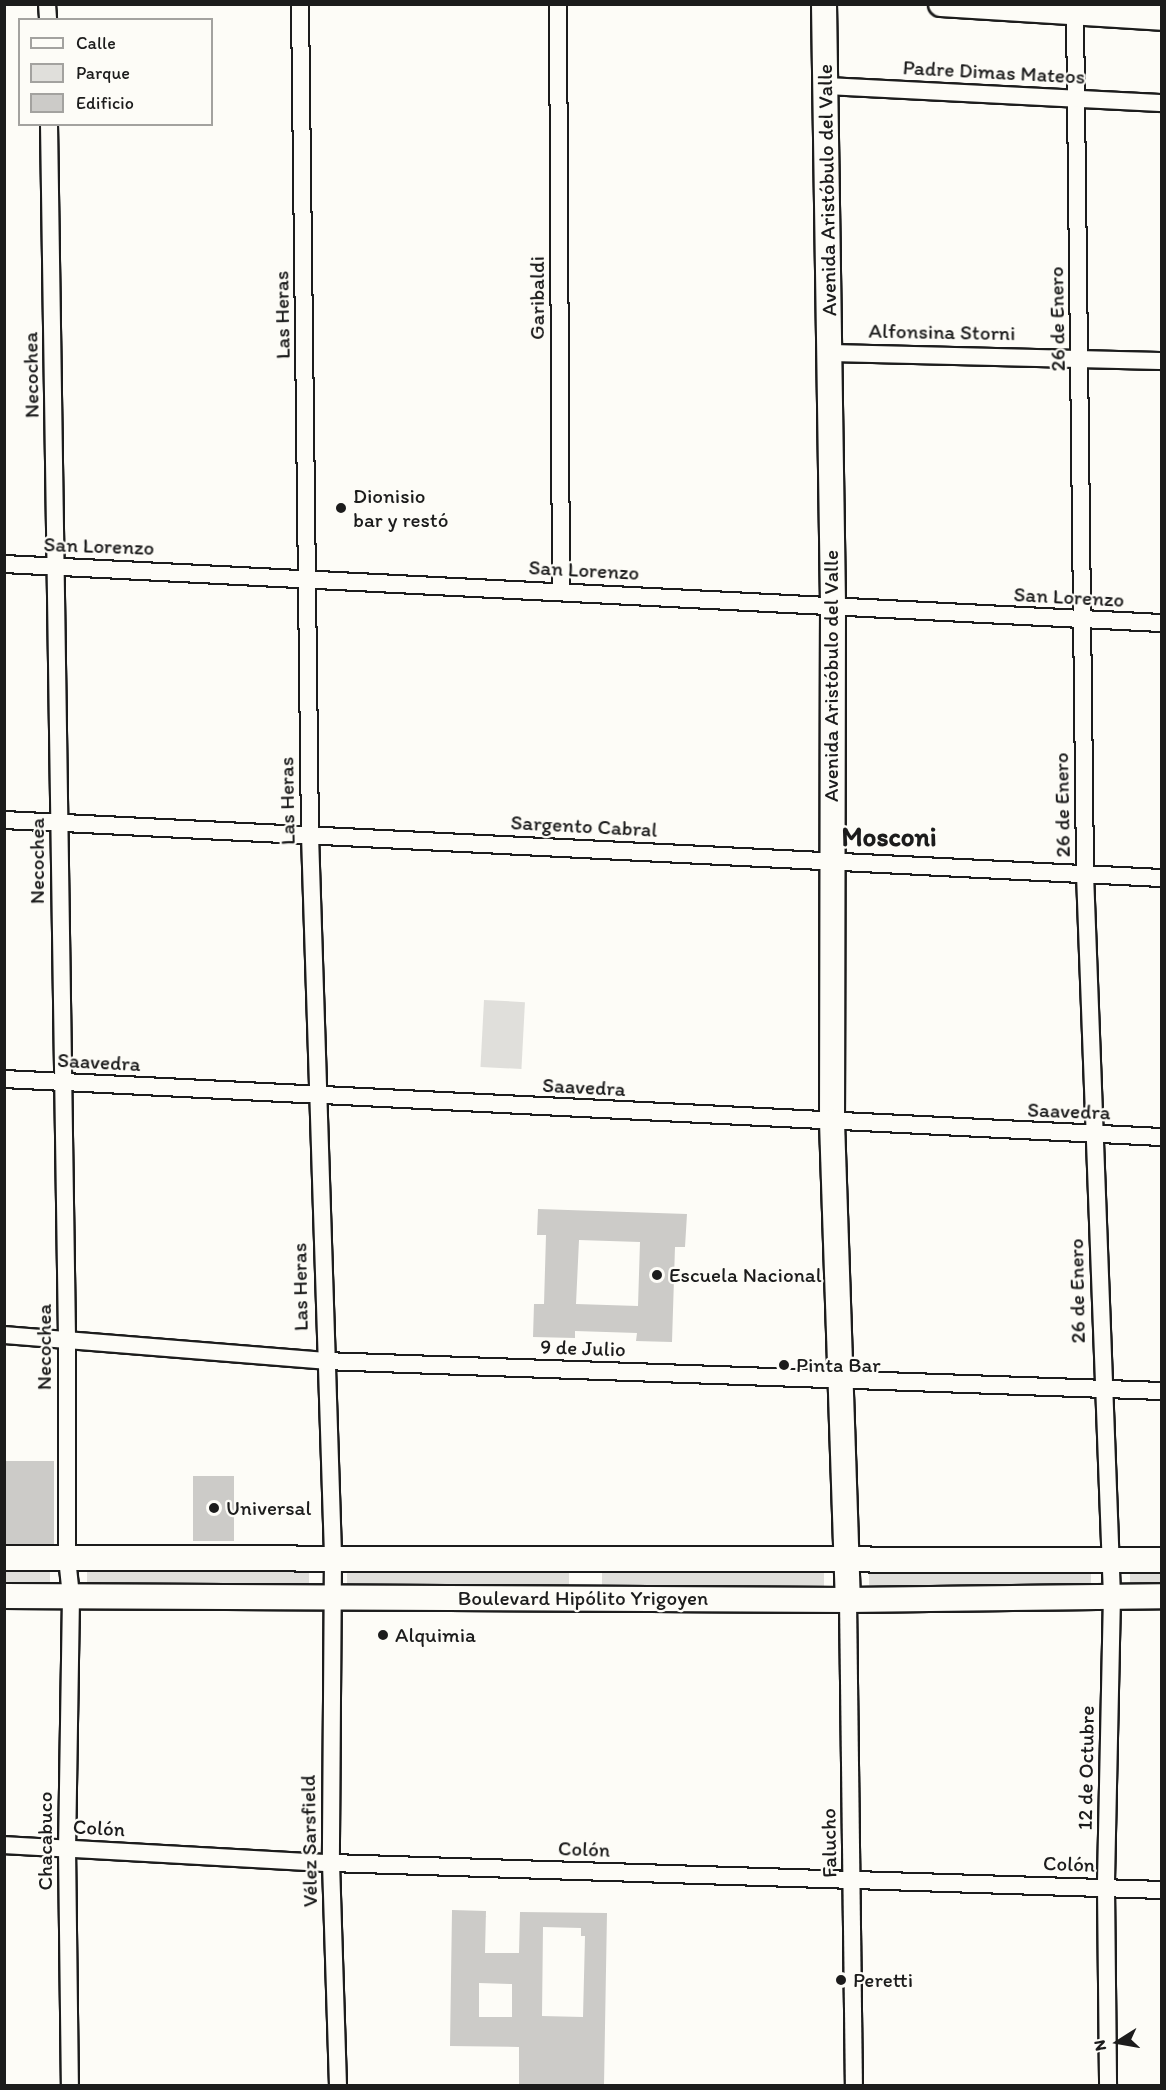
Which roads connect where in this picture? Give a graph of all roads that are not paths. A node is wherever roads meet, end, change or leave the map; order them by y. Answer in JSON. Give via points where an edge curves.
{"nodes":[{"id":1,"x":300,"y":4,"type":"edge"},
{"id":2,"x":558,"y":4,"type":"edge"},
{"id":3,"x":824,"y":4,"type":"edge"},
{"id":4,"x":941,"y":4,"type":"edge"},
{"id":5,"x":1075,"y":13,"type":"junction"},
{"id":6,"x":1161,"y":18,"type":"edge"},
{"id":7,"x":825,"y":86,"type":"junction"},
{"id":8,"x":1074,"y":99,"type":"junction"},
{"id":9,"x":1161,"y":103,"type":"edge"},
{"id":10,"x":49,"y":126,"type":"edge"},
{"id":11,"x":829,"y":352,"type":"junction"},
{"id":12,"x":1081,"y":358,"type":"junction"},
{"id":13,"x":1161,"y":361,"type":"edge"},
{"id":14,"x":4,"y":564,"type":"edge"},
{"id":15,"x":56,"y":567,"type":"junction"},
{"id":16,"x":308,"y":577,"type":"junction"},
{"id":17,"x":561,"y":591,"type":"junction"},
{"id":18,"x":832,"y":607,"type":"junction"},
{"id":19,"x":1083,"y":620,"type":"junction"},
{"id":20,"x":1161,"y":623,"type":"edge"},
{"id":21,"x":4,"y":819,"type":"edge"},
{"id":22,"x":59,"y":822,"type":"junction"},
{"id":23,"x":310,"y":835,"type":"junction"},
{"id":24,"x":831,"y":861,"type":"junction"},
{"id":25,"x":1085,"y":874,"type":"junction"},
{"id":26,"x":1161,"y":878,"type":"edge"},
{"id":27,"x":4,"y":1079,"type":"edge"},
{"id":28,"x":61,"y":1083,"type":"junction"},
{"id":29,"x":319,"y":1096,"type":"junction"},
{"id":30,"x":832,"y":1122,"type":"junction"},
{"id":31,"x":1095,"y":1135,"type":"junction"},
{"id":32,"x":1161,"y":1137,"type":"edge"},
{"id":33,"x":4,"y":1335,"type":"edge"},
{"id":34,"x":67,"y":1339,"type":"junction"},
{"id":35,"x":324,"y":1361,"type":"junction"},
{"id":36,"x":839,"y":1380,"type":"junction"},
{"id":37,"x":1102,"y":1389,"type":"junction"},
{"id":38,"x":1161,"y":1391,"type":"edge"},
{"id":39,"x":333,"y":1556,"type":"junction"},
{"id":40,"x":4,"y":1557,"type":"edge"},
{"id":41,"x":67,"y":1558,"type":"junction"},
{"id":42,"x":586,"y":1559,"type":"junction"},
{"id":43,"x":1110,"y":1559,"type":"junction"},
{"id":44,"x":1161,"y":1560,"type":"edge"},
{"id":45,"x":847,"y":1561,"type":"junction"},
{"id":46,"x":4,"y":1596,"type":"edge"},
{"id":47,"x":332,"y":1596,"type":"junction"},
{"id":48,"x":1112,"y":1596,"type":"junction"},
{"id":49,"x":1161,"y":1596,"type":"edge"},
{"id":50,"x":71,"y":1598,"type":"junction"},
{"id":51,"x":586,"y":1598,"type":"junction"},
{"id":52,"x":848,"y":1600,"type":"junction"},
{"id":53,"x":4,"y":1845,"type":"edge"},
{"id":54,"x":67,"y":1848,"type":"junction"},
{"id":55,"x":331,"y":1863,"type":"junction"},
{"id":56,"x":852,"y":1880,"type":"junction"},
{"id":57,"x":1106,"y":1888,"type":"junction"},
{"id":58,"x":1161,"y":1890,"type":"edge"},
{"id":59,"x":70,"y":2085,"type":"edge"},
{"id":60,"x":338,"y":2085,"type":"edge"},
{"id":61,"x":854,"y":2085,"type":"edge"},
{"id":62,"x":1108,"y":2085,"type":"edge"}],
"edges":[{"from":1,"to":16,"type":"street","name":"Las Heras"},
{"from":2,"to":17,"type":"street","name":"Garibaldi"},
{"from":3,"to":7,"type":"main road","name":"Avenida Aristóbulo del Valle"},
{"from":4,"to":5,"type":"main road"},
{"from":5,"to":6,"type":"main road"},
{"from":5,"to":8,"type":"street","name":"26 de Enero"},
{"from":7,"to":8,"type":"street","name":"Padre Dimas Mateos"},
{"from":7,"to":11,"type":"main road","name":"Avenida Aristóbulo del Valle"},
{"from":8,"to":9,"type":"street","name":"Padre Dimas Mateos"},
{"from":8,"to":12,"type":"street","name":"26 de Enero"},
{"from":10,"to":15,"type":"street","name":"Necochea"},
{"from":11,"to":12,"type":"street","name":"Alfonsina Storni"},
{"from":11,"to":18,"type":"main road","name":"Avenida Aristóbulo del Valle"},
{"from":12,"to":13,"type":"street","name":"Alfonsina Storni"},
{"from":12,"to":19,"type":"street","name":"26 de Enero"},
{"from":14,"to":15,"type":"street","name":"San Lorenzo"},
{"from":15,"to":16,"type":"street","name":"San Lorenzo"},
{"from":15,"to":22,"type":"street","name":"Necochea"},
{"from":16,"to":17,"type":"street","name":"San Lorenzo"},
{"from":16,"to":23,"type":"street","name":"Las Heras"},
{"from":17,"to":18,"type":"street","name":"San Lorenzo"},
{"from":18,"to":19,"type":"street","name":"San Lorenzo"},
{"from":18,"to":24,"type":"main road","name":"Avenida Aristóbulo del Valle"},
{"from":19,"to":20,"type":"street","name":"San Lorenzo"},
{"from":19,"to":25,"type":"street","name":"26 de Enero"},
{"from":21,"to":22,"type":"street","name":"Sargento Cabral"},
{"from":22,"to":23,"type":"street","name":"Sargento Cabral"},
{"from":22,"to":28,"type":"street","name":"Necochea"},
{"from":23,"to":24,"type":"street","name":"Sargento Cabral"},
{"from":23,"to":29,"type":"street","name":"Las Heras"},
{"from":24,"to":25,"type":"street","name":"Sargento Cabral"},
{"from":24,"to":30,"type":"main road","name":"Avenida Aristóbulo del Valle"},
{"from":25,"to":26,"type":"street","name":"Sargento Cabral"},
{"from":25,"to":31,"type":"street","name":"26 de Enero"},
{"from":27,"to":28,"type":"street","name":"Saavedra"},
{"from":28,"to":29,"type":"street","name":"Saavedra"},
{"from":28,"to":34,"type":"street","name":"Necochea"},
{"from":29,"to":30,"type":"street","name":"Saavedra"},
{"from":29,"to":35,"type":"street","name":"Las Heras"},
{"from":30,"to":31,"type":"street","name":"Saavedra"},
{"from":30,"to":36,"type":"main road","name":"Avenida Aristóbulo del Valle"},
{"from":31,"to":32,"type":"street","name":"Saavedra"},
{"from":31,"to":37,"type":"street","name":"26 de Enero"},
{"from":33,"to":34,"type":"street","name":"9 de Julio"},
{"from":34,"to":35,"type":"street","name":"9 de Julio"},
{"from":34,"to":41,"type":"street","name":"Necochea"},
{"from":35,"to":36,"type":"street","name":"9 de Julio"},
{"from":35,"to":39,"type":"street","name":"Las Heras"},
{"from":36,"to":37,"type":"street","name":"9 de Julio"},
{"from":36,"to":45,"type":"main road","name":"Avenida Aristóbulo del Valle"},
{"from":37,"to":38,"type":"street","name":"9 de Julio"},
{"from":37,"to":43,"type":"street","name":"26 de Enero"},
{"from":39,"to":41,"type":"main road","name":"Boulevard Hipólito Yrigoyen"},
{"from":39,"to":42,"type":"main road","name":"Boulevard Hipólito Yrigoyen"},
{"from":39,"to":47,"type":"street","name":"Las Heras"},
{"from":40,"to":41,"type":"main road","name":"Boulevard Hipólito Yrigoyen"},
{"from":41,"to":50,"type":"street","name":"Necochea"},
{"from":42,"to":45,"type":"main road","name":"Boulevard Hipólito Yrigoyen"},
{"from":42,"to":51,"type":"main road"},
{"from":43,"to":44,"type":"main road","name":"Boulevard Hipólito Yrigoyen"},
{"from":43,"to":45,"type":"main road","name":"Boulevard Hipólito Yrigoyen"},
{"from":43,"to":48,"type":"street","name":"26 de Enero"},
{"from":45,"to":52,"type":"main road","name":"Avenida Aristóbulo del Valle"},
{"from":46,"to":50,"type":"main road","name":"Boulevard Hipólito Yrigoyen"},
{"from":47,"to":50,"type":"main road","name":"Boulevard Hipólito Yrigoyen"},
{"from":47,"to":51,"type":"main road","name":"Boulevard Hipólito Yrigoyen"},
{"from":47,"to":55,"type":"street","name":"Vélez Sarsfield"},
{"from":48,"to":49,"type":"main road","name":"Boulevard Hipólito Yrigoyen"},
{"from":48,"to":52,"type":"main road","name":"Boulevard Hipólito Yrigoyen"},
{"from":48,"to":57,"type":"street","name":"12 de Octubre"},
{"from":50,"to":54,"type":"street","name":"Chacabuco"},
{"from":51,"to":52,"type":"main road","name":"Boulevard Hipólito Yrigoyen"},
{"from":52,"to":56,"type":"street","name":"Falucho"},
{"from":53,"to":54,"type":"street","name":"Colón"},
{"from":54,"to":55,"type":"street","name":"Colón"},
{"from":54,"to":59,"type":"street","name":"Chacabuco"},
{"from":55,"to":56,"type":"street","name":"Colón"},
{"from":55,"to":60,"type":"street","name":"Vélez Sarsfield"},
{"from":56,"to":57,"type":"street","name":"Colón"},
{"from":56,"to":61,"type":"street","name":"Falucho"},
{"from":57,"to":58,"type":"street","name":"Colón"},
{"from":57,"to":62,"type":"street","name":"12 de Octubre"}]}
